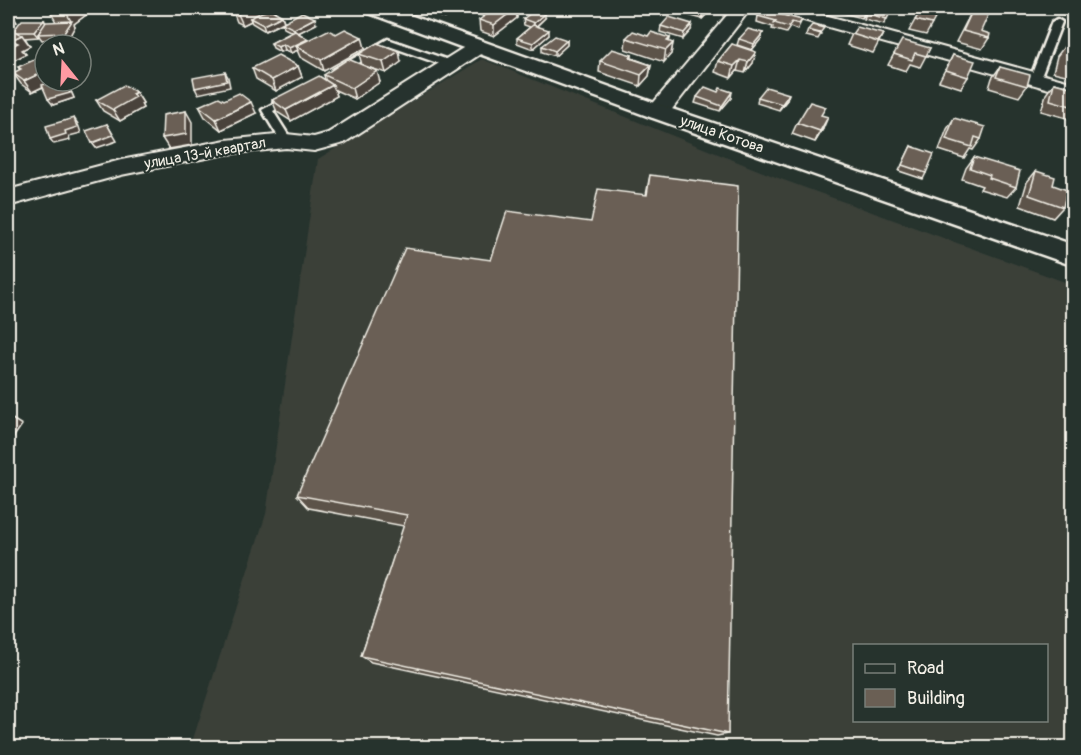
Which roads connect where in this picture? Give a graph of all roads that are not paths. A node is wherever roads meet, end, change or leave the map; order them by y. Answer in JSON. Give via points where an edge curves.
{"nodes":[{"id":1,"x":373,"y":8,"type":"edge"},
{"id":2,"x":742,"y":8,"type":"edge"},
{"id":3,"x":781,"y":8,"type":"edge"},
{"id":4,"x":1057,"y":22,"type":"dead end"},
{"id":5,"x":478,"y":47,"type":"junction"},
{"id":6,"x":450,"y":64,"type":"junction"},
{"id":7,"x":328,"y":76,"type":"edge"},
{"id":8,"x":1035,"y":79,"type":"junction"},
{"id":9,"x":1074,"y":90,"type":"edge"},
{"id":10,"x":297,"y":93,"type":"edge"},
{"id":11,"x":658,"y":112,"type":"junction"},
{"id":12,"x":286,"y":141,"type":"junction"},
{"id":13,"x":11,"y":195,"type":"edge"},
{"id":14,"x":1074,"y":256,"type":"edge"}],
"edges":[{"from":1,"to":5,"type":"street","name":"улица Котова"},
{"from":2,"to":11,"type":"street"},
{"from":3,"to":8,"type":"street"},
{"from":4,"to":8,"type":"lane"},
{"from":5,"to":6,"type":"street","name":"улица 13-й квартал"},
{"from":5,"to":11,"type":"street","name":"улица Котова"},
{"from":6,"to":7,"type":"lane","via":[[388,42]]},
{"from":6,"to":12,"type":"street","name":"улица 13-й квартал","via":[[336,138],[314,144]]},
{"from":8,"to":9,"type":"street"},
{"from":10,"to":12,"type":"lane","via":[[267,110]]},
{"from":11,"to":14,"type":"street","name":"улица Котова"},
{"from":12,"to":13,"type":"street","name":"улица 13-й квартал","via":[[121,168]]}]}
